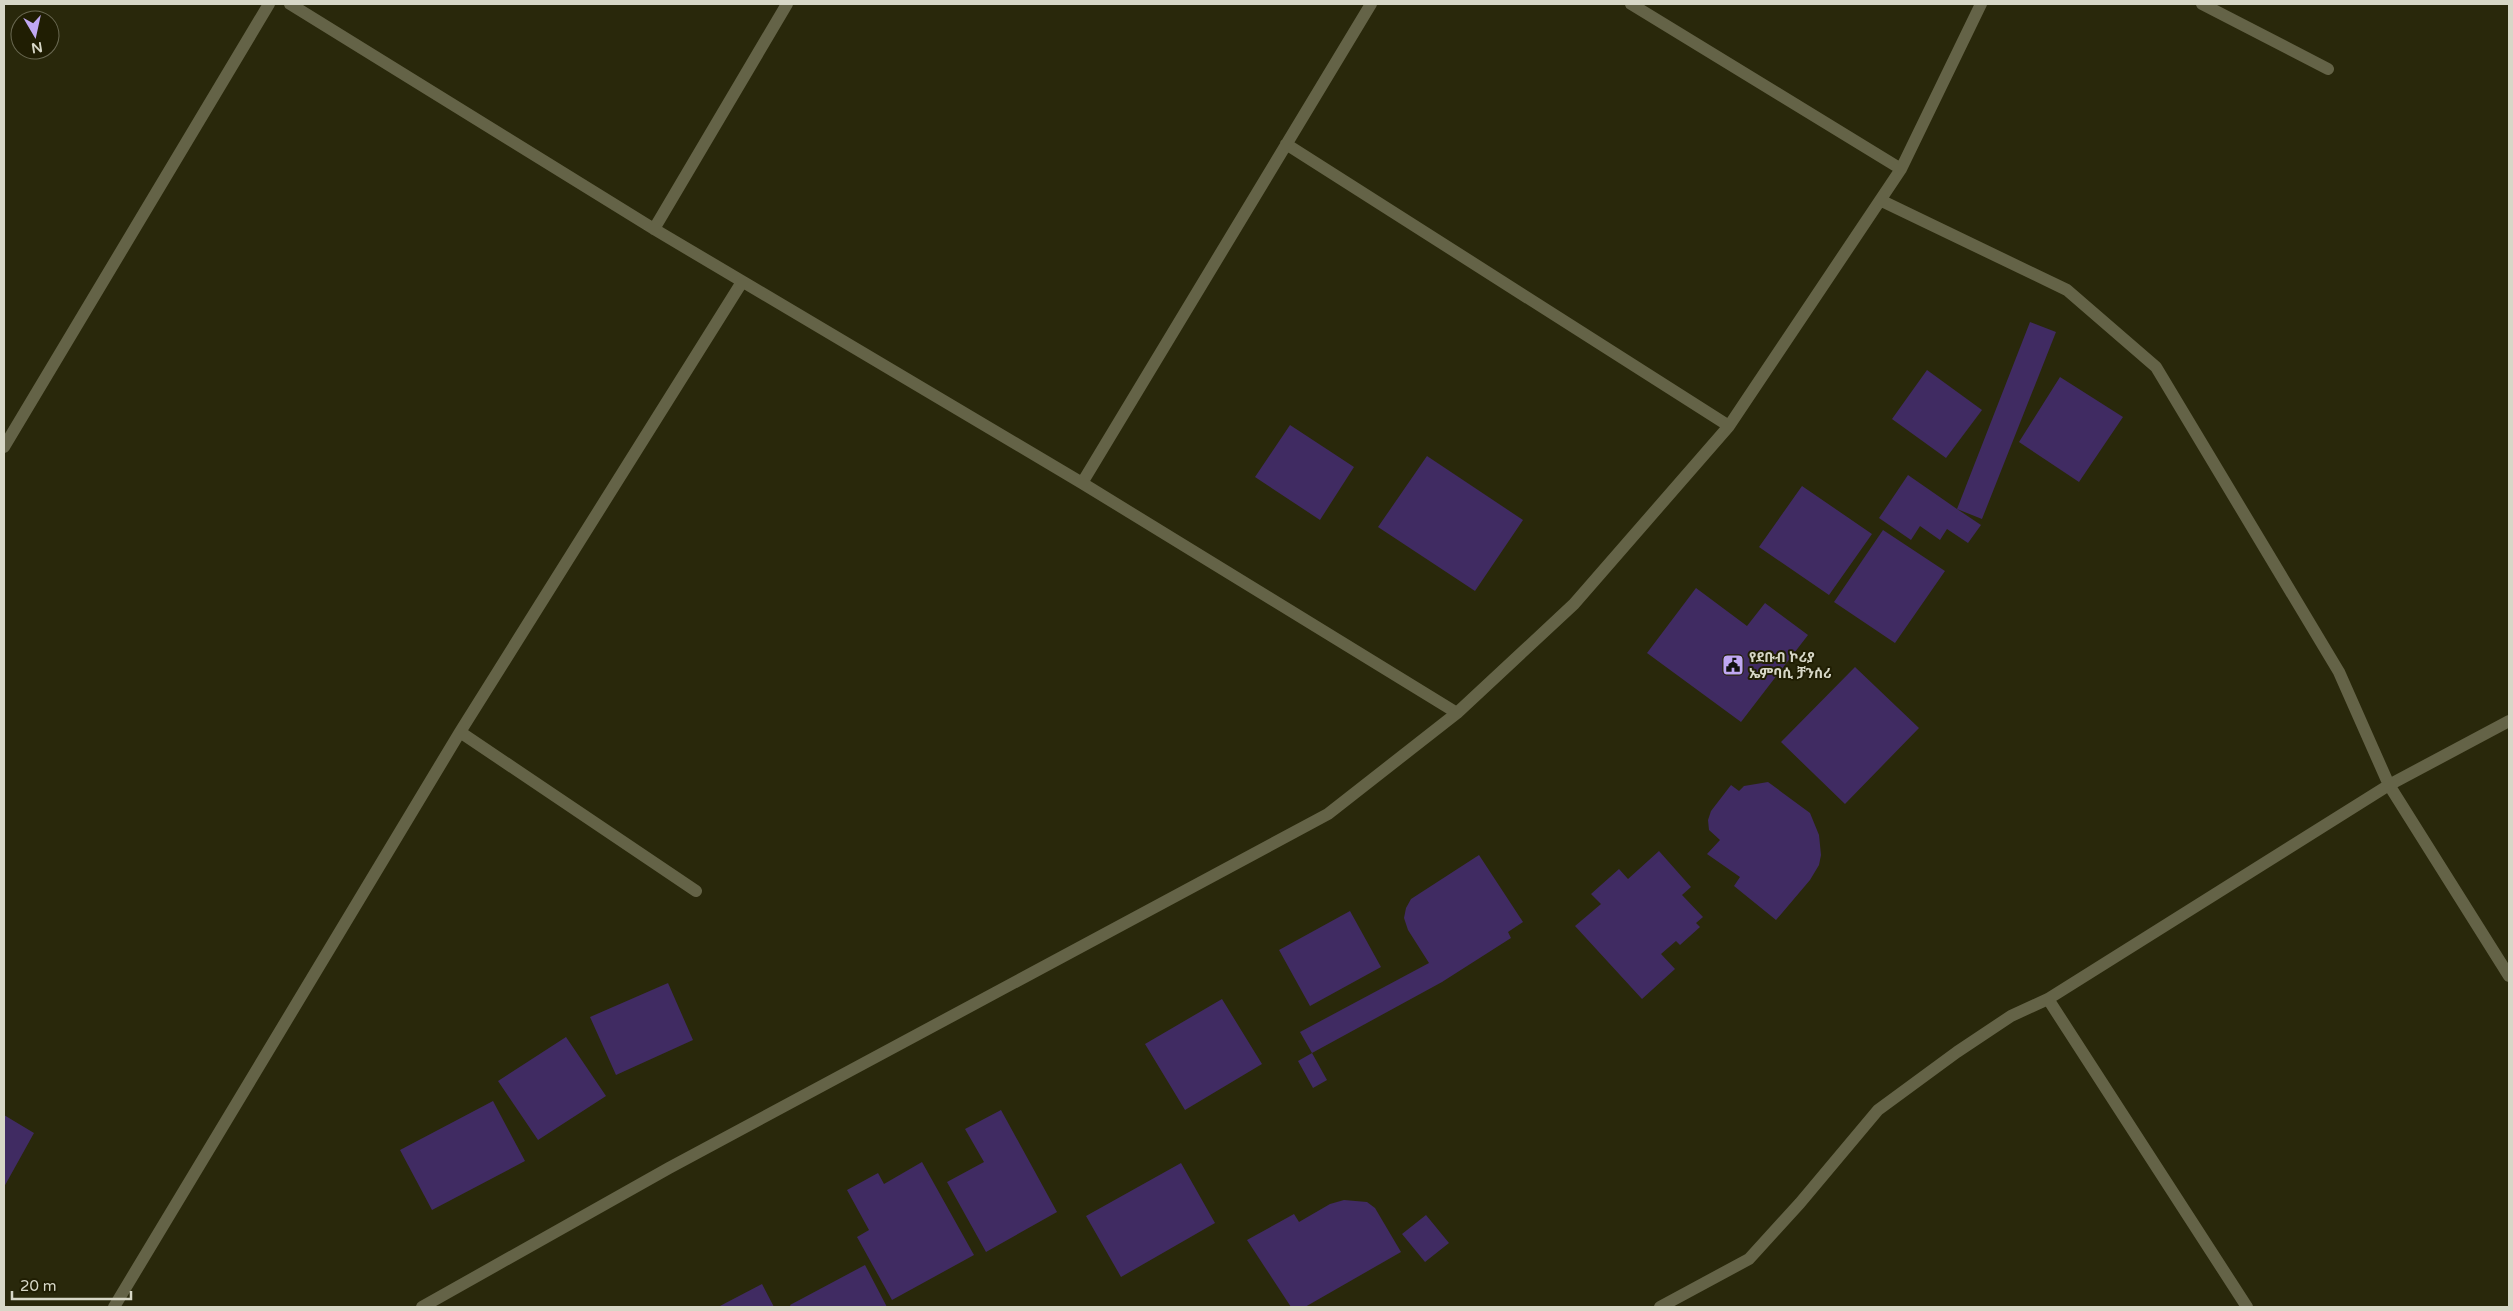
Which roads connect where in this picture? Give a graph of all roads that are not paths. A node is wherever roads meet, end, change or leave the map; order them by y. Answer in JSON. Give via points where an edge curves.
{"nodes":[{"id":1,"x":270,"y":4,"type":"edge"},
{"id":2,"x":290,"y":4,"type":"edge"},
{"id":3,"x":788,"y":4,"type":"edge"},
{"id":4,"x":1371,"y":4,"type":"edge"},
{"id":5,"x":1631,"y":4,"type":"edge"},
{"id":6,"x":1981,"y":4,"type":"edge"},
{"id":7,"x":2202,"y":4,"type":"edge"},
{"id":8,"x":2328,"y":70,"type":"dead end"},
{"id":9,"x":1286,"y":144,"type":"junction"},
{"id":10,"x":1901,"y":169,"type":"junction"},
{"id":11,"x":1882,"y":201,"type":"junction"},
{"id":12,"x":654,"y":229,"type":"junction"},
{"id":13,"x":742,"y":282,"type":"junction"},
{"id":14,"x":1729,"y":426,"type":"junction"},
{"id":15,"x":4,"y":447,"type":"edge"},
{"id":16,"x":1082,"y":483,"type":"junction"},
{"id":17,"x":1457,"y":713,"type":"junction"},
{"id":18,"x":2509,"y":721,"type":"edge"},
{"id":19,"x":460,"y":732,"type":"junction"},
{"id":20,"x":2389,"y":785,"type":"junction"},
{"id":21,"x":696,"y":891,"type":"dead end"},
{"id":22,"x":2509,"y":976,"type":"edge"},
{"id":23,"x":2048,"y":999,"type":"junction"},
{"id":24,"x":2239,"y":1294,"type":"junction"},
{"id":25,"x":114,"y":1307,"type":"edge"},
{"id":26,"x":422,"y":1307,"type":"edge"},
{"id":27,"x":1660,"y":1307,"type":"edge"},
{"id":28,"x":2234,"y":1307,"type":"edge"},
{"id":29,"x":2248,"y":1307,"type":"edge"}],
"edges":[{"from":1,"to":15,"type":"street"},
{"from":2,"to":12,"type":"street"},
{"from":3,"to":12,"type":"street"},
{"from":4,"to":9,"type":"street"},
{"from":5,"to":10,"type":"street"},
{"from":6,"to":10,"type":"street"},
{"from":7,"to":8,"type":"street"},
{"from":9,"to":14,"type":"street"},
{"from":9,"to":16,"type":"street"},
{"from":10,"to":11,"type":"street"},
{"from":11,"to":14,"type":"street"},
{"from":11,"to":20,"type":"street","via":[[2068,290],[2156,367],[2340,672]]},
{"from":12,"to":13,"type":"street"},
{"from":13,"to":16,"type":"street"},
{"from":13,"to":19,"type":"street"},
{"from":14,"to":17,"type":"street","via":[[1574,604]]},
{"from":16,"to":17,"type":"street"},
{"from":17,"to":26,"type":"street","via":[[1328,814],[669,1168]]},
{"from":18,"to":20,"type":"street"},
{"from":19,"to":21,"type":"street"},
{"from":19,"to":25,"type":"street"},
{"from":20,"to":22,"type":"street"},
{"from":20,"to":23,"type":"street"},
{"from":23,"to":24,"type":"street"},
{"from":23,"to":27,"type":"street","via":[[1988,1031],[1878,1110],[1750,1259]]},
{"from":24,"to":28,"type":"street"},
{"from":24,"to":29,"type":"street"}]}
